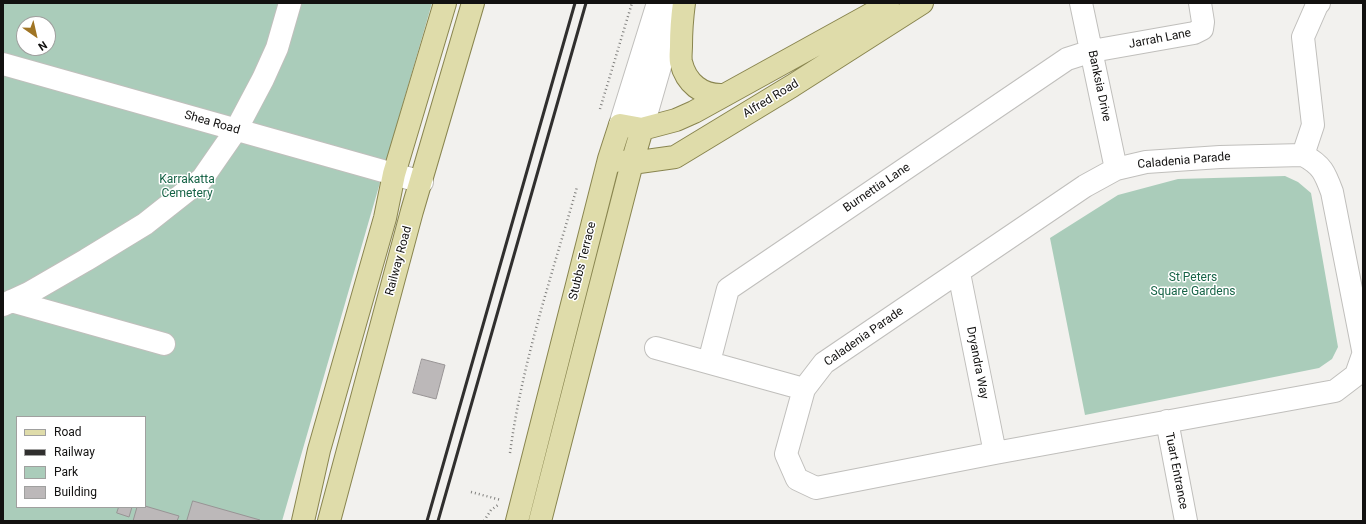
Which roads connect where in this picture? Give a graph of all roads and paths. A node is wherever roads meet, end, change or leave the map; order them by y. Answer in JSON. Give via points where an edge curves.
{"nodes":[{"id":1,"x":290,"y":3,"type":"edge"},
{"id":2,"x":445,"y":3,"type":"edge"},
{"id":3,"x":473,"y":3,"type":"edge"},
{"id":4,"x":658,"y":3,"type":"edge"},
{"id":5,"x":679,"y":3,"type":"edge"},
{"id":6,"x":684,"y":3,"type":"edge"},
{"id":7,"x":888,"y":3,"type":"edge"},
{"id":8,"x":922,"y":3,"type":"edge"},
{"id":9,"x":1082,"y":3,"type":"edge"},
{"id":10,"x":1200,"y":3,"type":"edge"},
{"id":11,"x":1319,"y":3,"type":"edge"},
{"id":12,"x":1092,"y":51,"type":"junction"},
{"id":13,"x":3,"y":64,"type":"edge"},
{"id":14,"x":723,"y":95,"type":"junction"},
{"id":15,"x":620,"y":124,"type":"junction"},
{"id":16,"x":642,"y":129,"type":"junction"},
{"id":17,"x":236,"y":130,"type":"junction"},
{"id":18,"x":1303,"y":155,"type":"junction"},
{"id":19,"x":609,"y":159,"type":"junction"},
{"id":20,"x":632,"y":163,"type":"junction"},
{"id":21,"x":1116,"y":168,"type":"junction"},
{"id":22,"x":394,"y":174,"type":"junction"},
{"id":23,"x":422,"y":182,"type":"junction"},
{"id":24,"x":959,"y":273,"type":"junction"},
{"id":25,"x":7,"y":303,"type":"edge"},
{"id":26,"x":164,"y":344,"type":"dead end"},
{"id":27,"x":656,"y":348,"type":"dead end"},
{"id":28,"x":1363,"y":350,"type":"edge"},
{"id":29,"x":1363,"y":355,"type":"edge"},
{"id":30,"x":709,"y":362,"type":"junction"},
{"id":31,"x":804,"y":389,"type":"junction"},
{"id":32,"x":1166,"y":421,"type":"junction"},
{"id":33,"x":995,"y":453,"type":"junction"},
{"id":34,"x":471,"y":492,"type":"dead end"},
{"id":35,"x":303,"y":521,"type":"edge"},
{"id":36,"x":329,"y":521,"type":"edge"},
{"id":37,"x":484,"y":521,"type":"edge"},
{"id":38,"x":518,"y":521,"type":"edge"},
{"id":39,"x":540,"y":521,"type":"edge"},
{"id":40,"x":1186,"y":521,"type":"edge"}],
"edges":[{"from":1,"to":17,"type":"street","via":[[277,48]]},
{"from":2,"to":22,"type":"main road","name":"Railway Road"},
{"from":3,"to":23,"type":"main road","name":"Railway Road"},
{"from":4,"to":15,"type":"street","name":"Stubbs Terrace"},
{"from":5,"to":16,"type":"street","name":"Stubbs Terrace"},
{"from":6,"to":14,"type":"main road","via":[[681,61],[689,79],[702,92],[714,96]]},
{"from":7,"to":14,"type":"main road","name":"Alfred Road"},
{"from":8,"to":20,"type":"main road","name":"Alfred Road","via":[[675,157]]},
{"from":9,"to":12,"type":"street","name":"Banksia Drive"},
{"from":10,"to":12,"type":"street","name":"Jarrah Lane","via":[[1202,29],[1194,33]]},
{"from":11,"to":18,"type":"street","via":[[1303,37],[1313,125]]},
{"from":12,"to":21,"type":"street","name":"Banksia Drive"},
{"from":12,"to":30,"type":"street","name":"Burnettia Lane","via":[[1067,59],[728,289]]},
{"from":13,"to":17,"type":"street","name":"Shea Road"},
{"from":14,"to":16,"type":"main road","name":"Alfred Road","via":[[676,120]]},
{"from":15,"to":16,"type":"main road","name":"Alfred Road"},
{"from":15,"to":19,"type":"main road","name":"Stubbs Terrace"},
{"from":16,"to":20,"type":"main road","name":"Stubbs Terrace"},
{"from":17,"to":22,"type":"street","name":"Shea Road"},
{"from":17,"to":25,"type":"street","via":[[202,179],[145,224],[29,293]]},
{"from":18,"to":21,"type":"street","name":"Caladenia Parade","via":[[1146,162]]},
{"from":18,"to":28,"type":"street","via":[[1315,162],[1325,175],[1332,192]]},
{"from":19,"to":20,"type":"main road","name":"Alfred Road"},
{"from":19,"to":38,"type":"main road","name":"Stubbs Terrace"},
{"from":20,"to":39,"type":"main road","name":"Stubbs Terrace"},
{"from":21,"to":24,"type":"street","name":"Caladenia Parade","via":[[1085,186]]},
{"from":22,"to":23,"type":"street","name":"Shea Road"},
{"from":22,"to":35,"type":"main road","name":"Railway Road","via":[[385,218],[319,450]]},
{"from":23,"to":36,"type":"main road","name":"Railway Road"},
{"from":24,"to":31,"type":"street","name":"Caladenia Parade","via":[[824,364]]},
{"from":24,"to":33,"type":"street","name":"Dryandra Way"},
{"from":25,"to":26,"type":"street"},
{"from":27,"to":30,"type":"street"},
{"from":29,"to":32,"type":"street","name":"Caladenia Parade","via":[[1356,375],[1335,391]]},
{"from":30,"to":31,"type":"street"},
{"from":31,"to":33,"type":"street","name":"Caladenia Parade","via":[[786,454],[798,479],[816,488]]},
{"from":32,"to":33,"type":"street","name":"Caladenia Parade"},
{"from":32,"to":40,"type":"street","name":"Tuart Entrance"},
{"from":34,"to":37,"type":"path","via":[[503,501],[491,510]]}]}
